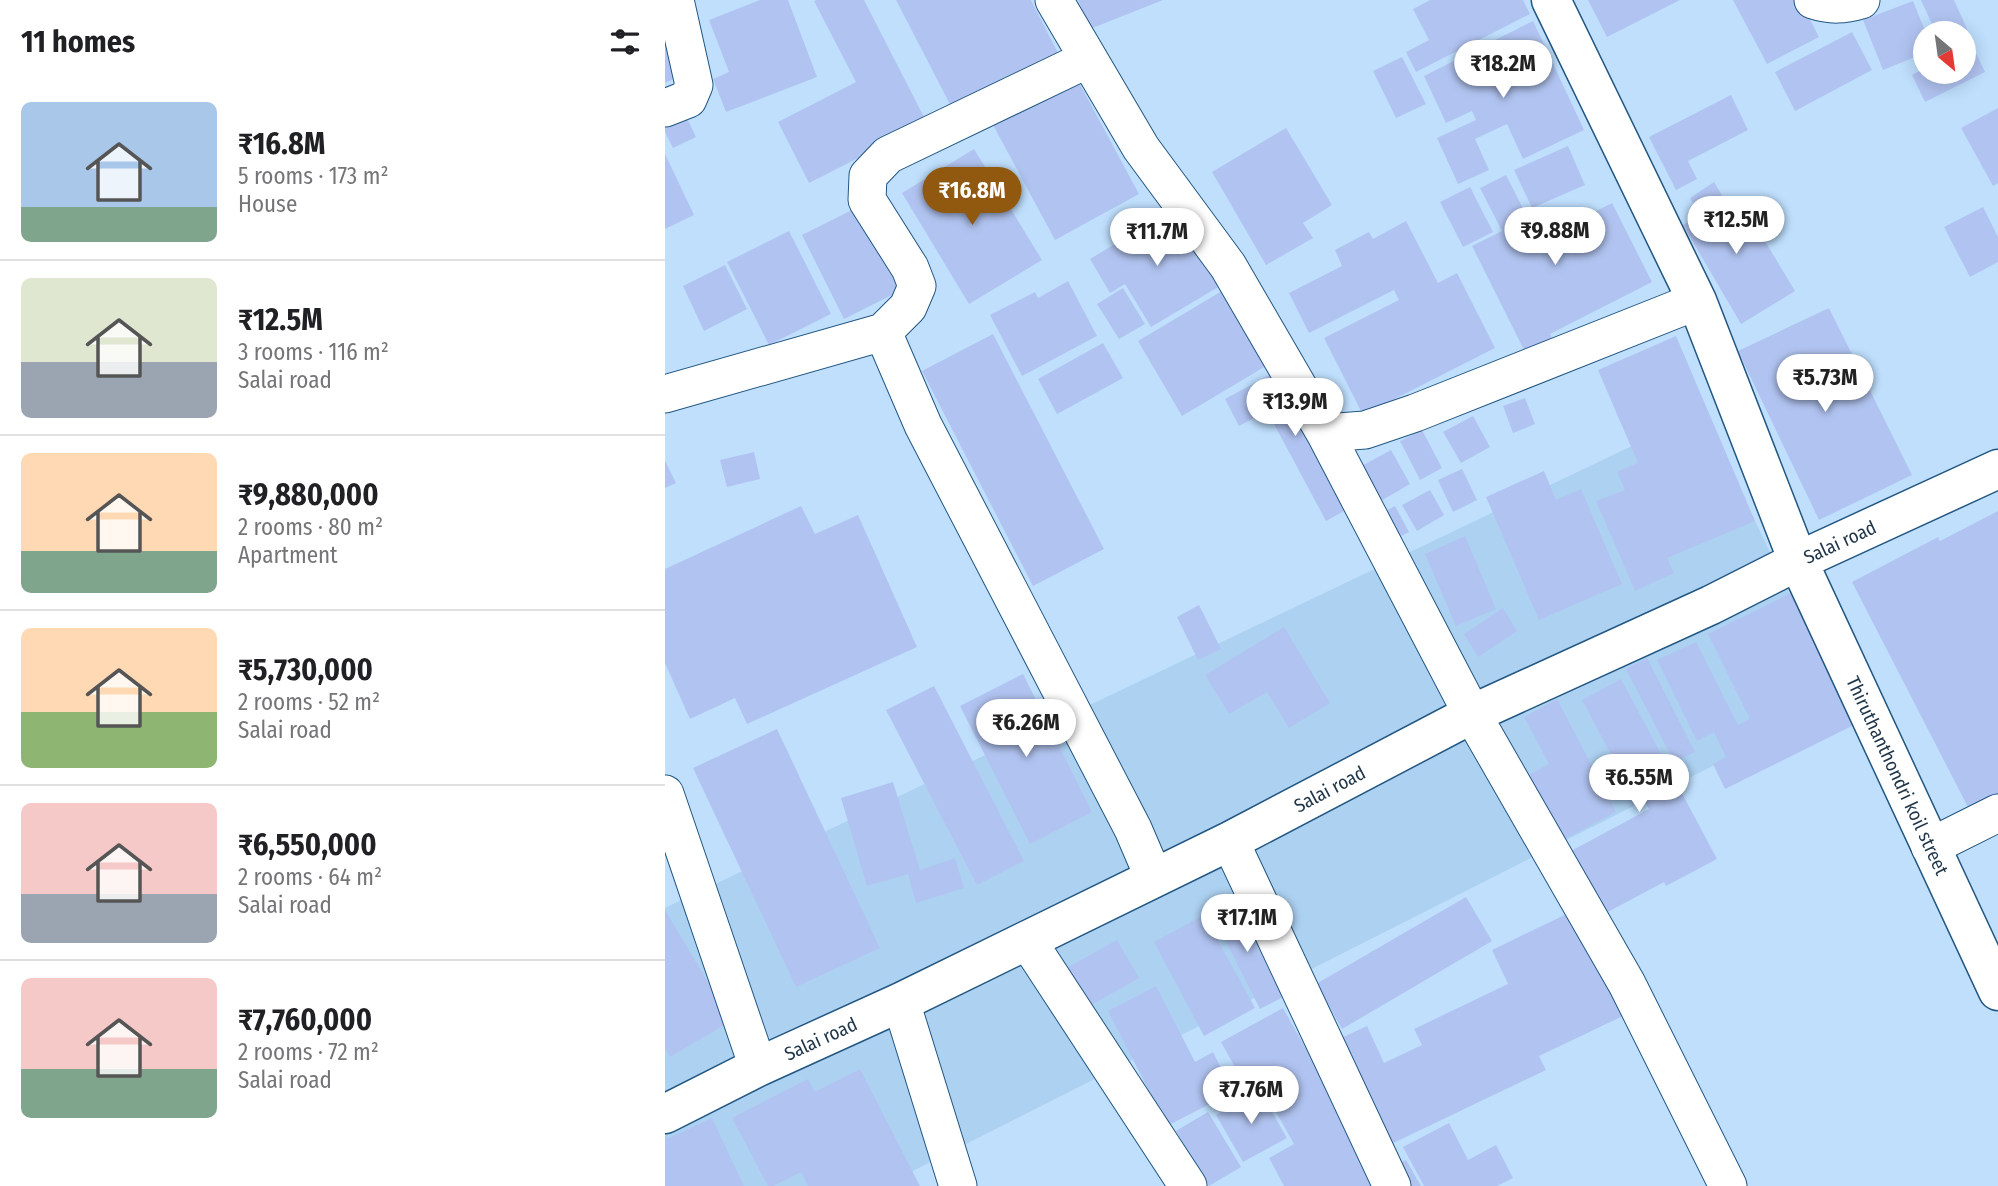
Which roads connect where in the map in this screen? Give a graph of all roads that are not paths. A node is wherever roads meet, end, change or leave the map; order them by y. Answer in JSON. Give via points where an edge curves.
{"nodes":[{"id":1,"x":675,"y":0,"type":"edge"},
{"id":2,"x":1054,"y":0,"type":"edge"},
{"id":3,"x":1551,"y":0,"type":"edge"},
{"id":4,"x":1813,"y":0,"type":"edge"},
{"id":5,"x":1861,"y":0,"type":"edge"},
{"id":6,"x":1088,"y":59,"type":"junction"},
{"id":7,"x":665,"y":108,"type":"edge"},
{"id":8,"x":1697,"y":301,"type":"junction"},
{"id":9,"x":883,"y":332,"type":"junction"},
{"id":10,"x":665,"y":394,"type":"edge"},
{"id":11,"x":1325,"y":433,"type":"junction"},
{"id":12,"x":1998,"y":469,"type":"edge"},
{"id":13,"x":1798,"y":561,"type":"junction"},
{"id":14,"x":1472,"y":714,"type":"junction"},
{"id":15,"x":665,"y":794,"type":"edge"},
{"id":16,"x":1998,"y":813,"type":"edge"},
{"id":17,"x":1230,"y":841,"type":"junction"},
{"id":18,"x":1930,"y":847,"type":"junction"},
{"id":19,"x":1154,"y":878,"type":"junction"},
{"id":20,"x":1027,"y":940,"type":"junction"},
{"id":21,"x":1998,"y":991,"type":"edge"},
{"id":22,"x":901,"y":1002,"type":"junction"},
{"id":23,"x":758,"y":1066,"type":"junction"},
{"id":24,"x":665,"y":1114,"type":"edge"},
{"id":25,"x":958,"y":1186,"type":"edge"},
{"id":26,"x":1188,"y":1186,"type":"edge"},
{"id":27,"x":1392,"y":1186,"type":"edge"},
{"id":28,"x":1728,"y":1186,"type":"edge"}],
"edges":[{"from":1,"to":7,"type":"street","via":[[694,85],[688,99]]},
{"from":2,"to":6,"type":"street"},
{"from":3,"to":8,"type":"main road","name":"Thiruthanthondri koil street"},
{"from":4,"to":5,"type":"street","via":[[1828,5]]},
{"from":6,"to":9,"type":"street","via":[[888,155],[868,176],[867,200],[917,286],[908,307]]},
{"from":6,"to":11,"type":"street","via":[[1141,148],[1228,266]]},
{"from":8,"to":11,"type":"street","via":[[1415,413],[1365,430]]},
{"from":8,"to":13,"type":"main road","name":"Thiruthanthondri koil street"},
{"from":9,"to":10,"type":"street"},
{"from":9,"to":19,"type":"street","via":[[923,425],[1133,828]]},
{"from":11,"to":14,"type":"street"},
{"from":12,"to":13,"type":"main road","name":"Salai road"},
{"from":13,"to":14,"type":"main road","name":"Salai road"},
{"from":13,"to":18,"type":"main road","name":"Thiruthanthondri koil street"},
{"from":14,"to":17,"type":"main road","name":"Salai road"},
{"from":14,"to":28,"type":"street","via":[[1627,984]]},
{"from":15,"to":23,"type":"street"},
{"from":16,"to":18,"type":"street"},
{"from":17,"to":19,"type":"main road","name":"Salai road"},
{"from":17,"to":27,"type":"street"},
{"from":18,"to":21,"type":"main road","name":"Thiruthanthondri koil street"},
{"from":19,"to":20,"type":"main road","name":"Salai road"},
{"from":20,"to":22,"type":"main road","name":"Salai road"},
{"from":20,"to":26,"type":"street"},
{"from":22,"to":23,"type":"main road","name":"Salai road"},
{"from":22,"to":25,"type":"street"},
{"from":23,"to":24,"type":"main road","name":"Salai road"}]}
